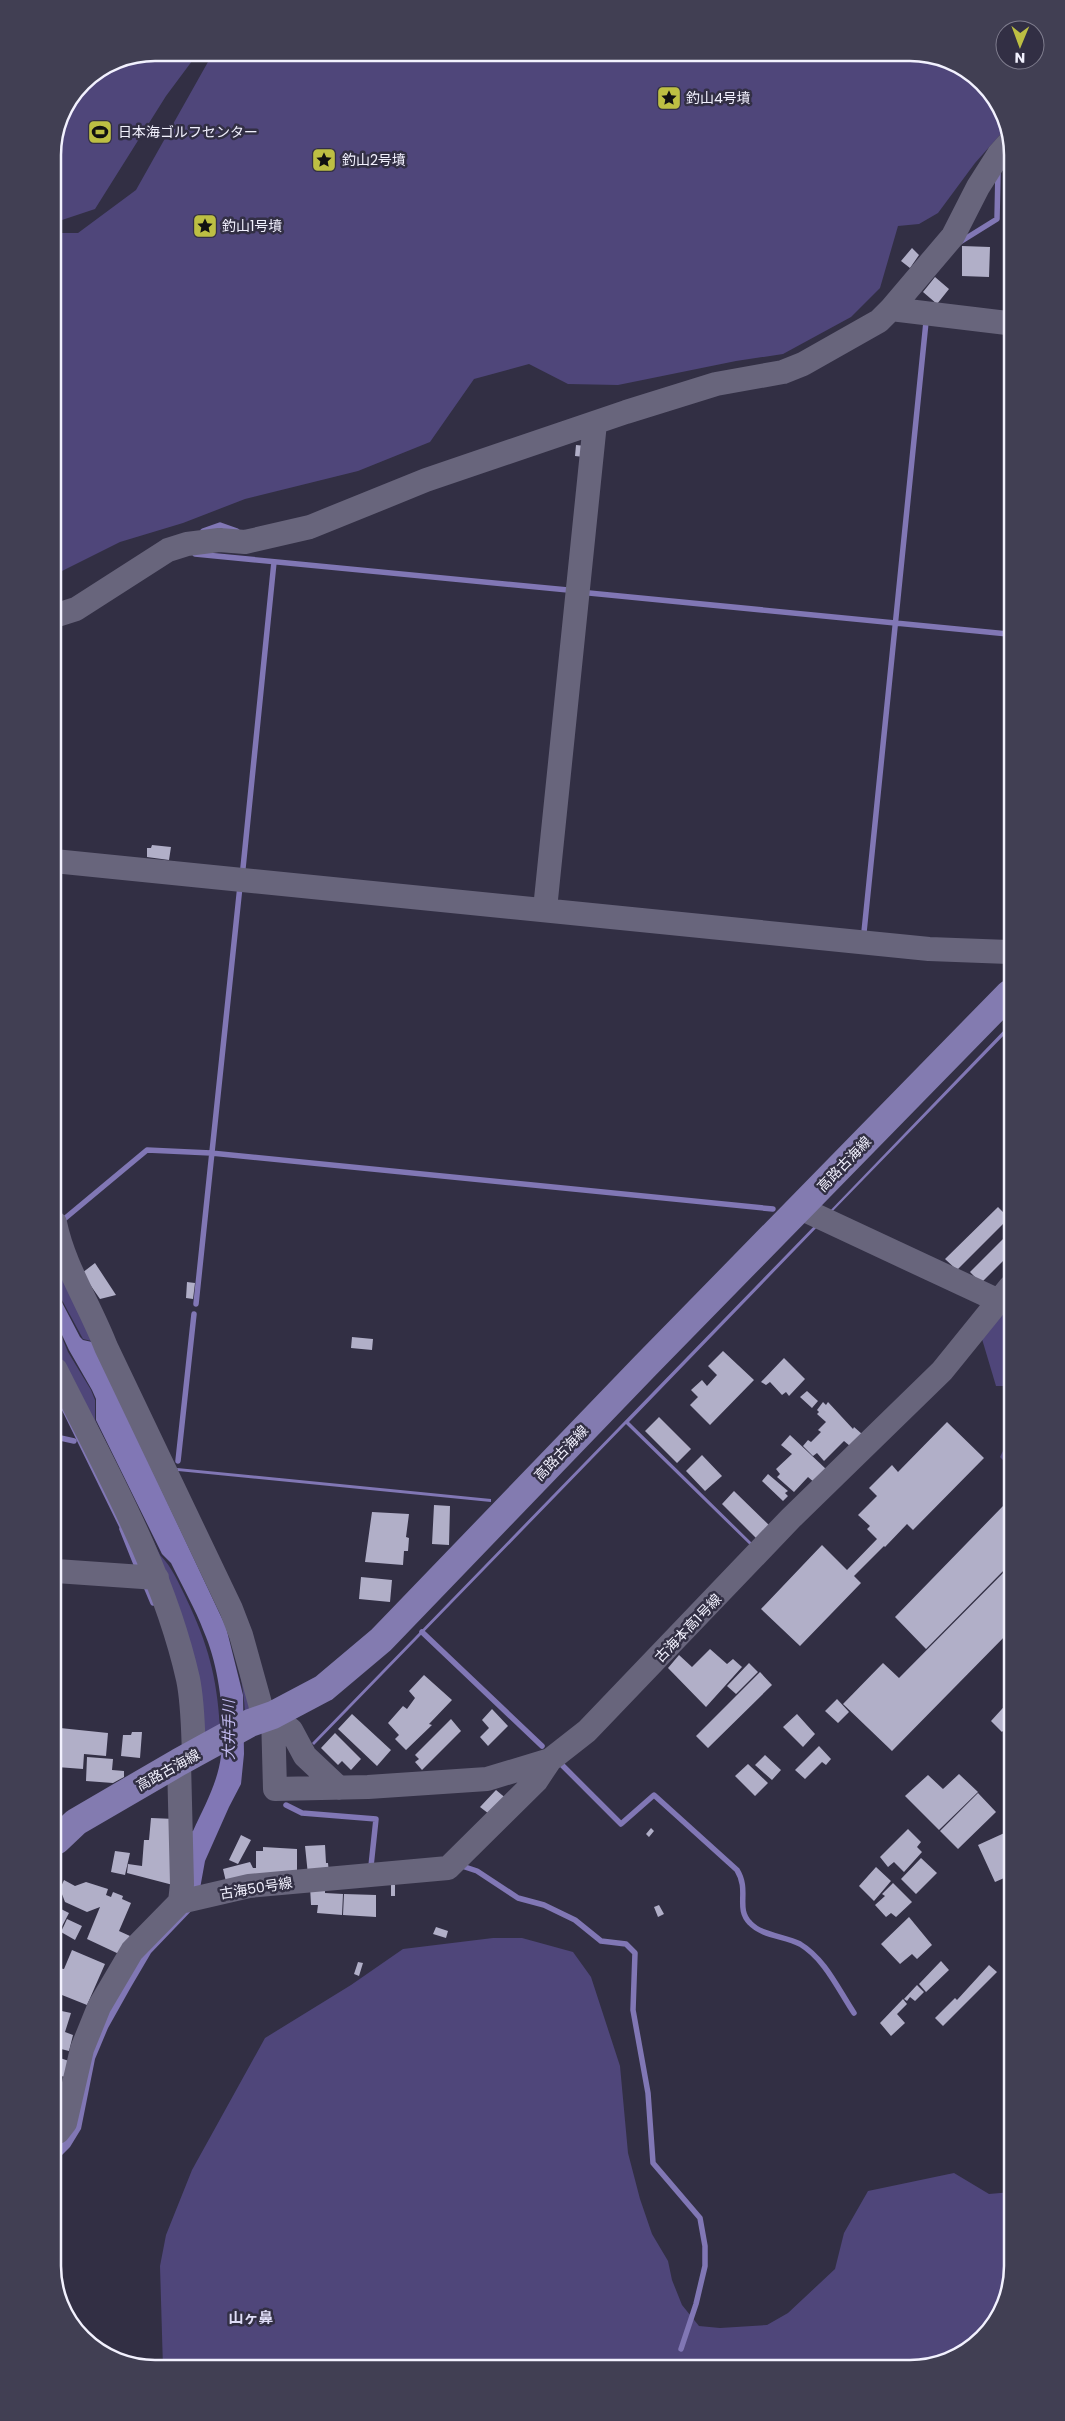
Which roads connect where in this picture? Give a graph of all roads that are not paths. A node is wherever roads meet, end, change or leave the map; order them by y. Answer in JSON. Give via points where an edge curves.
{"nodes":[{"id":1,"x":1004,"y":148,"type":"edge"},
{"id":2,"x":891,"y":310,"type":"junction"},
{"id":3,"x":1004,"y":323,"type":"edge"},
{"id":4,"x":594,"y":423,"type":"junction"},
{"id":5,"x":61,"y":614,"type":"edge"},
{"id":6,"x":61,"y":861,"type":"edge"},
{"id":7,"x":545,"y":909,"type":"junction"},
{"id":8,"x":1004,"y":952,"type":"edge"},
{"id":9,"x":1004,"y":999,"type":"edge"},
{"id":10,"x":800,"y":1208,"type":"junction"},
{"id":11,"x":61,"y":1261,"type":"edge"},
{"id":12,"x":1004,"y":1294,"type":"edge"},
{"id":13,"x":61,"y":1380,"type":"edge"},
{"id":14,"x":61,"y":1571,"type":"edge"},
{"id":15,"x":157,"y":1578,"type":"junction"},
{"id":16,"x":261,"y":1719,"type":"junction"},
{"id":17,"x":193,"y":1755,"type":"junction"},
{"id":18,"x":550,"y":1760,"type":"junction"},
{"id":19,"x":339,"y":1788,"type":"junction"},
{"id":20,"x":61,"y":1836,"type":"edge"},
{"id":21,"x":180,"y":1902,"type":"junction"},
{"id":22,"x":61,"y":2128,"type":"edge"}],
"edges":[{"from":1,"to":2,"type":"street","via":[[978,187],[953,236]]},
{"from":2,"to":3,"type":"street"},
{"from":2,"to":4,"type":"street","via":[[878,321],[783,372],[716,384]]},
{"from":4,"to":5,"type":"street","via":[[426,480],[310,527],[245,542],[219,540],[168,550],[76,609]]},
{"from":4,"to":7,"type":"street"},
{"from":6,"to":7,"type":"street"},
{"from":7,"to":8,"type":"street","via":[[929,949]]},
{"from":9,"to":10,"type":"main road","name":"高路古海線"},
{"from":10,"to":12,"type":"street"},
{"from":10,"to":16,"type":"main road","name":"高路古海線","via":[[381,1640],[324,1688]]},
{"from":11,"to":16,"type":"street","via":[[230,1609],[241,1636],[261,1707]]},
{"from":12,"to":18,"type":"street","name":"古海本高1号線","via":[[942,1371],[791,1518],[587,1730]]},
{"from":13,"to":15,"type":"street","via":[[139,1535]]},
{"from":14,"to":15,"type":"street"},
{"from":15,"to":17,"type":"street","via":[[188,1680]]},
{"from":16,"to":17,"type":"main road","name":"高路古海線"},
{"from":16,"to":19,"type":"street","via":[[291,1730],[305,1756]]},
{"from":16,"to":19,"type":"street","name":"古海本高1号線","via":[[275,1789]]},
{"from":17,"to":20,"type":"main road","name":"高路古海線","via":[[76,1822]]},
{"from":17,"to":21,"type":"street"},
{"from":18,"to":19,"type":"street","name":"古海本高1号線","via":[[487,1779]]},
{"from":18,"to":21,"type":"street","name":"古海50号線","via":[[536,1781],[448,1868],[249,1886]]},
{"from":21,"to":22,"type":"street","via":[[132,1951],[99,2007],[82,2049],[65,2123]]}]}
